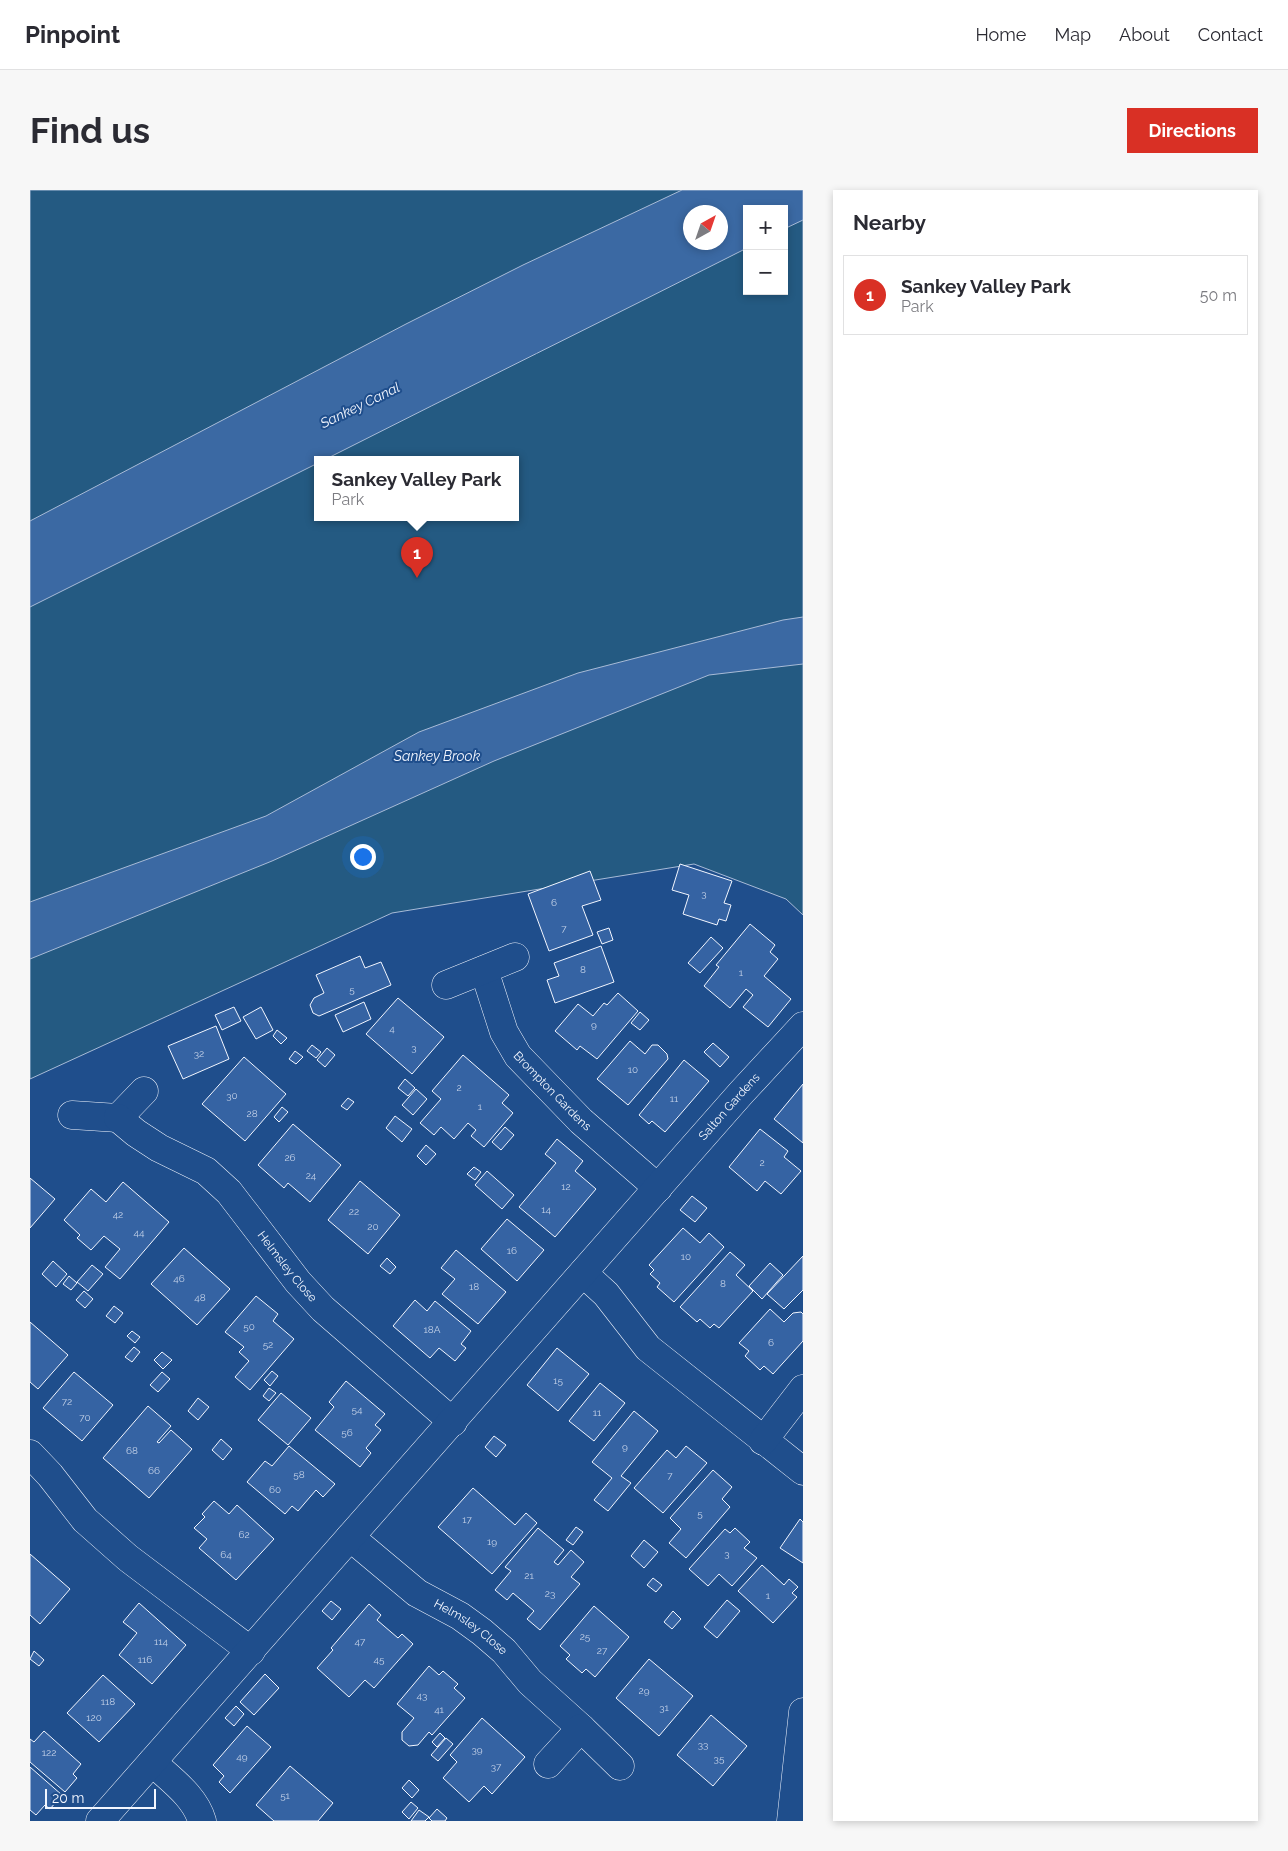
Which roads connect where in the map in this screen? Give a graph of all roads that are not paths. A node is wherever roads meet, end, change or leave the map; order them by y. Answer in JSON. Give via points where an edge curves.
{"nodes":[{"id":1,"x":515,"y":957,"type":"dead end"},
{"id":2,"x":484,"y":970,"type":"junction"},
{"id":3,"x":446,"y":985,"type":"dead end"},
{"id":4,"x":803,"y":1026,"type":"edge"},
{"id":5,"x":144,"y":1091,"type":"dead end"},
{"id":6,"x":72,"y":1115,"type":"dead end"},
{"id":7,"x":118,"y":1118,"type":"junction"},
{"id":8,"x":658,"y":1188,"type":"junction"},
{"id":9,"x":582,"y":1273,"type":"junction"},
{"id":10,"x":803,"y":1389,"type":"edge"},
{"id":11,"x":453,"y":1422,"type":"junction"},
{"id":12,"x":763,"y":1441,"type":"junction"},
{"id":13,"x":30,"y":1454,"type":"edge"},
{"id":14,"x":803,"y":1471,"type":"edge"},
{"id":15,"x":350,"y":1537,"type":"junction"},
{"id":16,"x":251,"y":1651,"type":"junction"},
{"id":17,"x":803,"y":1712,"type":"edge"},
{"id":18,"x":581,"y":1728,"type":"junction"},
{"id":19,"x":152,"y":1762,"type":"junction"},
{"id":20,"x":548,"y":1764,"type":"dead end"},
{"id":21,"x":620,"y":1766,"type":"dead end"},
{"id":22,"x":791,"y":1820,"type":"edge"},
{"id":23,"x":100,"y":1821,"type":"edge"},
{"id":24,"x":202,"y":1821,"type":"edge"}],
"edges":[{"from":1,"to":2,"type":"street"},
{"from":2,"to":3,"type":"street"},
{"from":2,"to":8,"type":"street","name":"Brompton Gardens","via":[[504,1032],[518,1056],[581,1121]]},
{"from":4,"to":8,"type":"street","name":"Salton Gardens"},
{"from":5,"to":7,"type":"street"},
{"from":6,"to":7,"type":"street"},
{"from":7,"to":11,"type":"street","name":"Helmsley Close","via":[[159,1148],[206,1171],[229,1192],[298,1282],[323,1309]]},
{"from":8,"to":9,"type":"street"},
{"from":9,"to":11,"type":"street"},
{"from":9,"to":12,"type":"street","via":[[606,1294],[648,1348]]},
{"from":10,"to":12,"type":"street"},
{"from":11,"to":15,"type":"street"},
{"from":12,"to":14,"type":"street"},
{"from":13,"to":16,"type":"street","via":[[86,1520],[128,1558]]},
{"from":15,"to":16,"type":"street"},
{"from":15,"to":18,"type":"street","name":"Helmsley Close","via":[[417,1593],[482,1632]]},
{"from":16,"to":19,"type":"street"},
{"from":17,"to":22,"type":"street"},
{"from":18,"to":20,"type":"street"},
{"from":18,"to":21,"type":"street","name":"Helmsley Close"},
{"from":19,"to":23,"type":"street"},
{"from":19,"to":24,"type":"street","via":[[190,1798]]}]}
